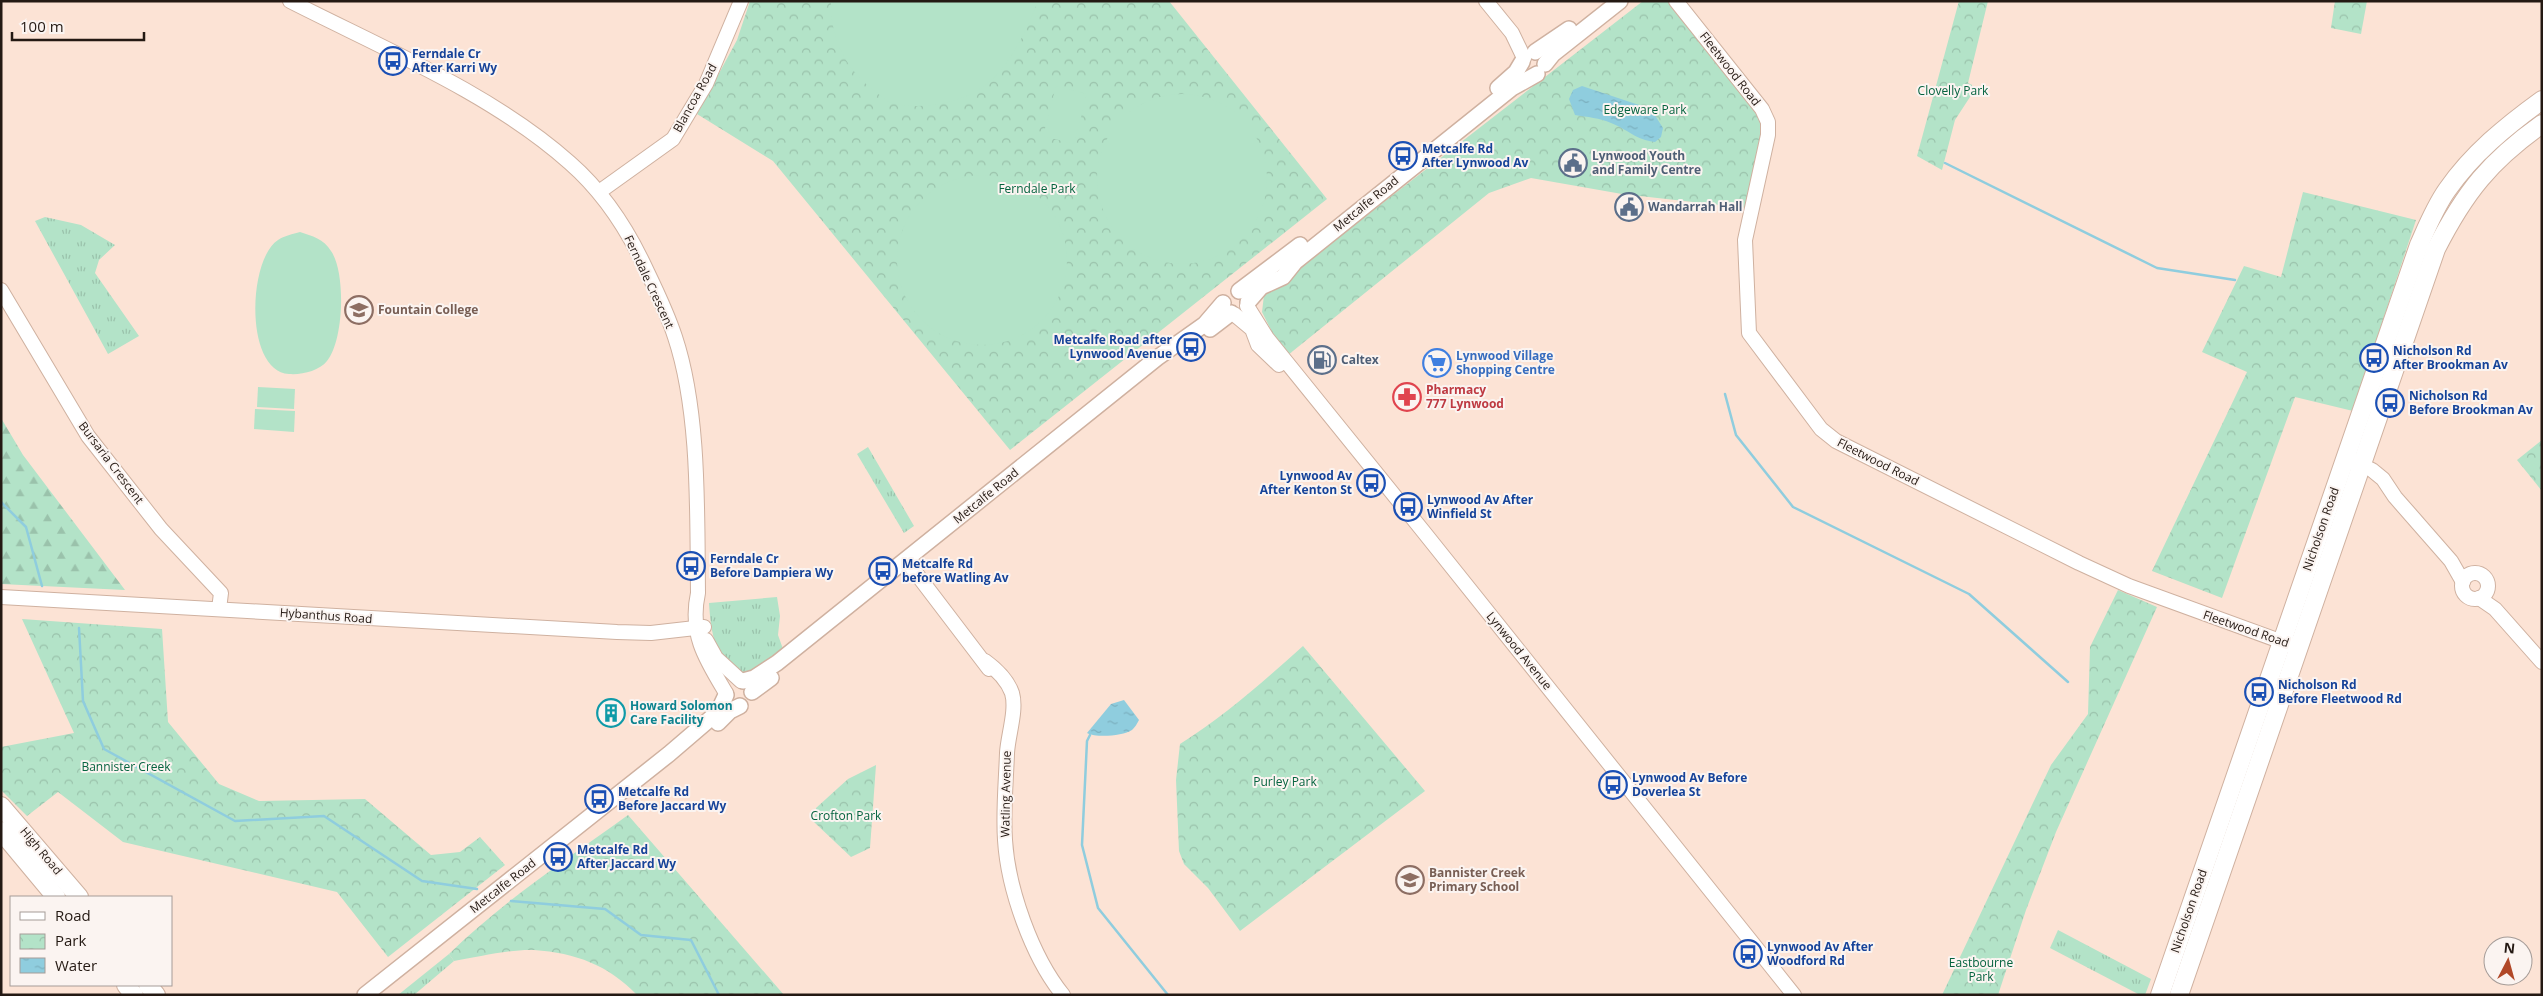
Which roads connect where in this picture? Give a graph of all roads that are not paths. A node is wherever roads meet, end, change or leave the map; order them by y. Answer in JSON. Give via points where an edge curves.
{"nodes":[{"id":1,"x":290,"y":1,"type":"edge"},
{"id":2,"x":741,"y":1,"type":"edge"},
{"id":3,"x":1486,"y":1,"type":"edge"},
{"id":4,"x":1604,"y":1,"type":"edge"},
{"id":5,"x":1620,"y":1,"type":"edge"},
{"id":6,"x":1676,"y":1,"type":"edge"},
{"id":7,"x":1529,"y":56,"type":"junction"},
{"id":8,"x":1541,"y":69,"type":"junction"},
{"id":9,"x":2542,"y":100,"type":"edge"},
{"id":10,"x":1459,"y":124,"type":"junction"},
{"id":11,"x":2542,"y":124,"type":"edge"},
{"id":12,"x":599,"y":192,"type":"junction"},
{"id":13,"x":1,"y":290,"type":"edge"},
{"id":14,"x":1245,"y":300,"type":"junction"},
{"id":15,"x":1229,"y":310,"type":"junction"},
{"id":16,"x":2344,"y":464,"type":"junction"},
{"id":17,"x":2361,"y":470,"type":"junction"},
{"id":18,"x":909,"y":564,"type":"junction"},
{"id":19,"x":2467,"y":578,"type":"junction"},
{"id":20,"x":2483,"y":594,"type":"junction"},
{"id":21,"x":1,"y":597,"type":"edge"},
{"id":22,"x":212,"y":609,"type":"junction"},
{"id":23,"x":701,"y":632,"type":"junction"},
{"id":24,"x":2282,"y":642,"type":"junction"},
{"id":25,"x":2299,"y":648,"type":"junction"},
{"id":26,"x":2542,"y":662,"type":"edge"},
{"id":27,"x":745,"y":685,"type":"junction"},
{"id":28,"x":726,"y":694,"type":"junction"},
{"id":29,"x":740,"y":706,"type":"junction"},
{"id":30,"x":1,"y":806,"type":"edge"},
{"id":31,"x":1,"y":831,"type":"edge"},
{"id":32,"x":55,"y":896,"type":"edge"},
{"id":33,"x":78,"y":896,"type":"edge"},
{"id":34,"x":365,"y":995,"type":"edge"},
{"id":35,"x":380,"y":995,"type":"edge"},
{"id":36,"x":1063,"y":995,"type":"edge"},
{"id":37,"x":1785,"y":995,"type":"edge"},
{"id":38,"x":1794,"y":995,"type":"edge"},
{"id":39,"x":2160,"y":995,"type":"edge"},
{"id":40,"x":2179,"y":995,"type":"edge"}],
"edges":[{"from":1,"to":12,"type":"street","name":"Ferndale Crescent","via":[[485,102],[552,148]]},
{"from":2,"to":12,"type":"street","name":"Blancoa Road","via":[[706,84],[673,139]]},
{"from":3,"to":7,"type":"street"},
{"from":4,"to":7,"type":"main road","name":"Metcalfe Road"},
{"from":5,"to":8,"type":"main road","name":"Metcalfe Road","via":[[1553,54]]},
{"from":6,"to":24,"type":"street","name":"Fleetwood Road","via":[[1762,109],[1768,122],[1768,135],[1744,240],[1749,333],[1821,429],[1836,441],[2080,563],[2174,604]]},
{"from":7,"to":8,"type":"main road","via":[[1543,57]]},
{"from":7,"to":10,"type":"main road","name":"Metcalfe Road"},
{"from":8,"to":10,"type":"main road","name":"Metcalfe Road"},
{"from":9,"to":16,"type":"main road","name":"Nicholson Road","via":[[2487,144],[2440,201],[2419,245]]},
{"from":10,"to":14,"type":"main road","name":"Metcalfe Road","via":[[1258,278]]},
{"from":11,"to":17,"type":"main road","name":"Nicholson Road","via":[[2502,154],[2452,216],[2436,249]]},
{"from":12,"to":23,"type":"street","name":"Ferndale Crescent","via":[[638,252],[669,322],[680,357],[693,441]]},
{"from":13,"to":22,"type":"street","name":"Bursaria Crescent","via":[[88,436],[161,529],[221,593]]},
{"from":14,"to":15,"type":"main road","name":"Metcalfe Road","via":[[1243,312]]},
{"from":14,"to":15,"type":"main road","name":"Metcalfe Road","via":[[1228,293]]},
{"from":14,"to":38,"type":"street","name":"Lynwood Avenue","via":[[1267,338]]},
{"from":15,"to":18,"type":"main road","name":"Metcalfe Road","via":[[1158,358]]},
{"from":15,"to":37,"type":"street","name":"Lynwood Avenue","via":[[1252,329],[1258,345],[1283,368],[1332,434]]},
{"from":16,"to":17,"type":"street"},
{"from":16,"to":24,"type":"main road","name":"Nicholson Road"},
{"from":17,"to":19,"type":"street","via":[[2383,479],[2395,498]]},
{"from":17,"to":25,"type":"main road","name":"Nicholson Road"},
{"from":18,"to":27,"type":"main road","name":"Metcalfe Road"},
{"from":18,"to":36,"type":"street","name":"Watling Avenue","via":[[985,661],[1005,697],[1009,730],[1005,841],[1019,915]]},
{"from":19,"to":20,"type":"street","via":[[2463,591],[2466,595]]},
{"from":19,"to":20,"type":"street","via":[[2483,576],[2487,583]]},
{"from":20,"to":26,"type":"street"},
{"from":21,"to":22,"type":"street","name":"Hybanthus Road"},
{"from":22,"to":23,"type":"street","name":"Hybanthus Road","via":[[665,636]]},
{"from":23,"to":27,"type":"street","name":"Ferndale Crescent","via":[[716,658]]},
{"from":23,"to":28,"type":"street","name":"Ferndale Crescent","via":[[707,663]]},
{"from":24,"to":25,"type":"street","name":"Fleetwood Road"},
{"from":24,"to":39,"type":"main road","name":"Nicholson Road"},
{"from":25,"to":40,"type":"main road","name":"Nicholson Road"},
{"from":27,"to":28,"type":"main road","name":"Metcalfe Road","via":[[732,683]]},
{"from":27,"to":29,"type":"main road","name":"Metcalfe Road","via":[[750,701]]},
{"from":28,"to":29,"type":"main road","via":[[732,705]]},
{"from":28,"to":34,"type":"main road","name":"Metcalfe Road","via":[[718,712],[669,754]]},
{"from":29,"to":35,"type":"main road","name":"Metcalfe Road"},
{"from":30,"to":33,"type":"main road","name":"High Road"},
{"from":31,"to":32,"type":"main road","name":"High Road"}]}
